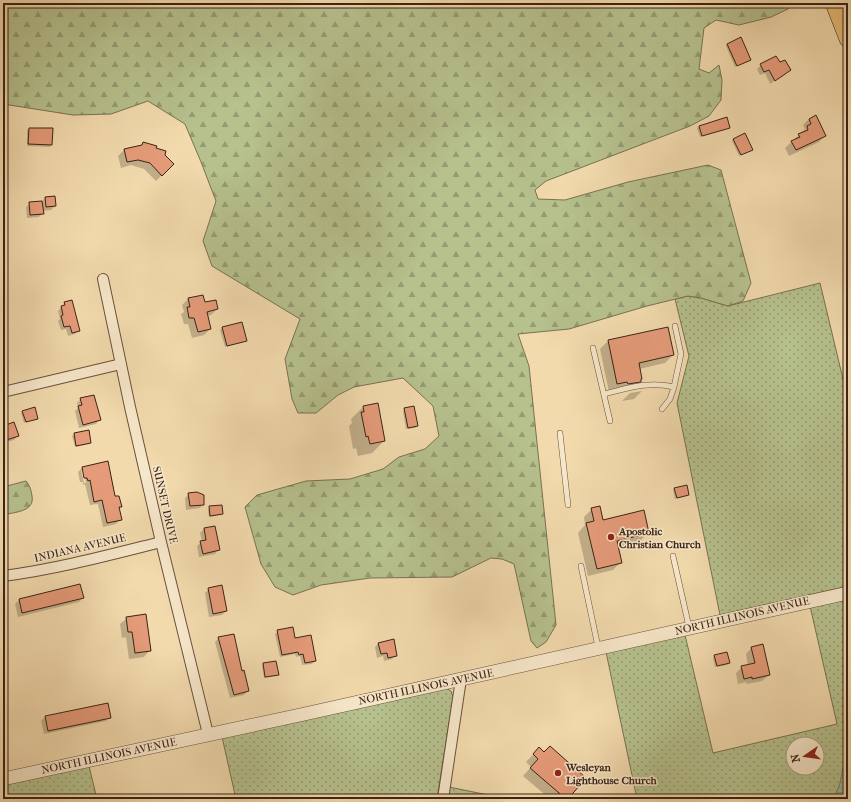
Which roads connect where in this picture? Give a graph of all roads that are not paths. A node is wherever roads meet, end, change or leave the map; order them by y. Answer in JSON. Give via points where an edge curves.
{"nodes":[{"id":1,"x":834,"y":3,"type":"edge"},
{"id":2,"x":848,"y":39,"type":"edge"},
{"id":3,"x":103,"y":279,"type":"dead end"},
{"id":4,"x":675,"y":326,"type":"dead end"},
{"id":5,"x":593,"y":348,"type":"dead end"},
{"id":6,"x":121,"y":364,"type":"junction"},
{"id":7,"x":674,"y":387,"type":"junction"},
{"id":8,"x":3,"y":392,"type":"edge"},
{"id":9,"x":604,"y":394,"type":"junction"},
{"id":10,"x":662,"y":409,"type":"dead end"},
{"id":11,"x":610,"y":421,"type":"dead end"},
{"id":12,"x":560,"y":433,"type":"dead end"},
{"id":13,"x":568,"y":505,"type":"dead end"},
{"id":14,"x":161,"y":542,"type":"junction"},
{"id":15,"x":673,"y":556,"type":"dead end"},
{"id":16,"x":581,"y":566,"type":"dead end"},
{"id":17,"x":3,"y":576,"type":"edge"},
{"id":18,"x":848,"y":593,"type":"edge"},
{"id":19,"x":690,"y":628,"type":"junction"},
{"id":20,"x":598,"y":648,"type":"junction"},
{"id":21,"x":461,"y":679,"type":"junction"},
{"id":22,"x":208,"y":734,"type":"junction"},
{"id":23,"x":3,"y":779,"type":"edge"},
{"id":24,"x":443,"y":799,"type":"edge"}],
"edges":[{"from":1,"to":2,"type":"main road"},
{"from":3,"to":6,"type":"street","name":"SUNSET DRIVE"},
{"from":4,"to":7,"type":"lane","via":[[682,354]]},
{"from":5,"to":9,"type":"lane"},
{"from":6,"to":8,"type":"street"},
{"from":6,"to":14,"type":"street","name":"SUNSET DRIVE"},
{"from":7,"to":9,"type":"lane","via":[[646,384]]},
{"from":7,"to":10,"type":"lane","via":[[670,399]]},
{"from":9,"to":11,"type":"lane"},
{"from":12,"to":13,"type":"lane"},
{"from":14,"to":17,"type":"street","name":"INDIANA AVENUE","via":[[84,561]]},
{"from":14,"to":22,"type":"street","name":"SUNSET DRIVE"},
{"from":15,"to":19,"type":"lane"},
{"from":16,"to":20,"type":"lane"},
{"from":18,"to":19,"type":"street","name":"NORTH ILLINOIS AVENUE"},
{"from":19,"to":20,"type":"street","name":"NORTH ILLINOIS AVENUE"},
{"from":20,"to":21,"type":"street","name":"NORTH ILLINOIS AVENUE"},
{"from":21,"to":22,"type":"street","name":"NORTH ILLINOIS AVENUE"},
{"from":21,"to":24,"type":"street"},
{"from":22,"to":23,"type":"street","name":"NORTH ILLINOIS AVENUE"}]}
